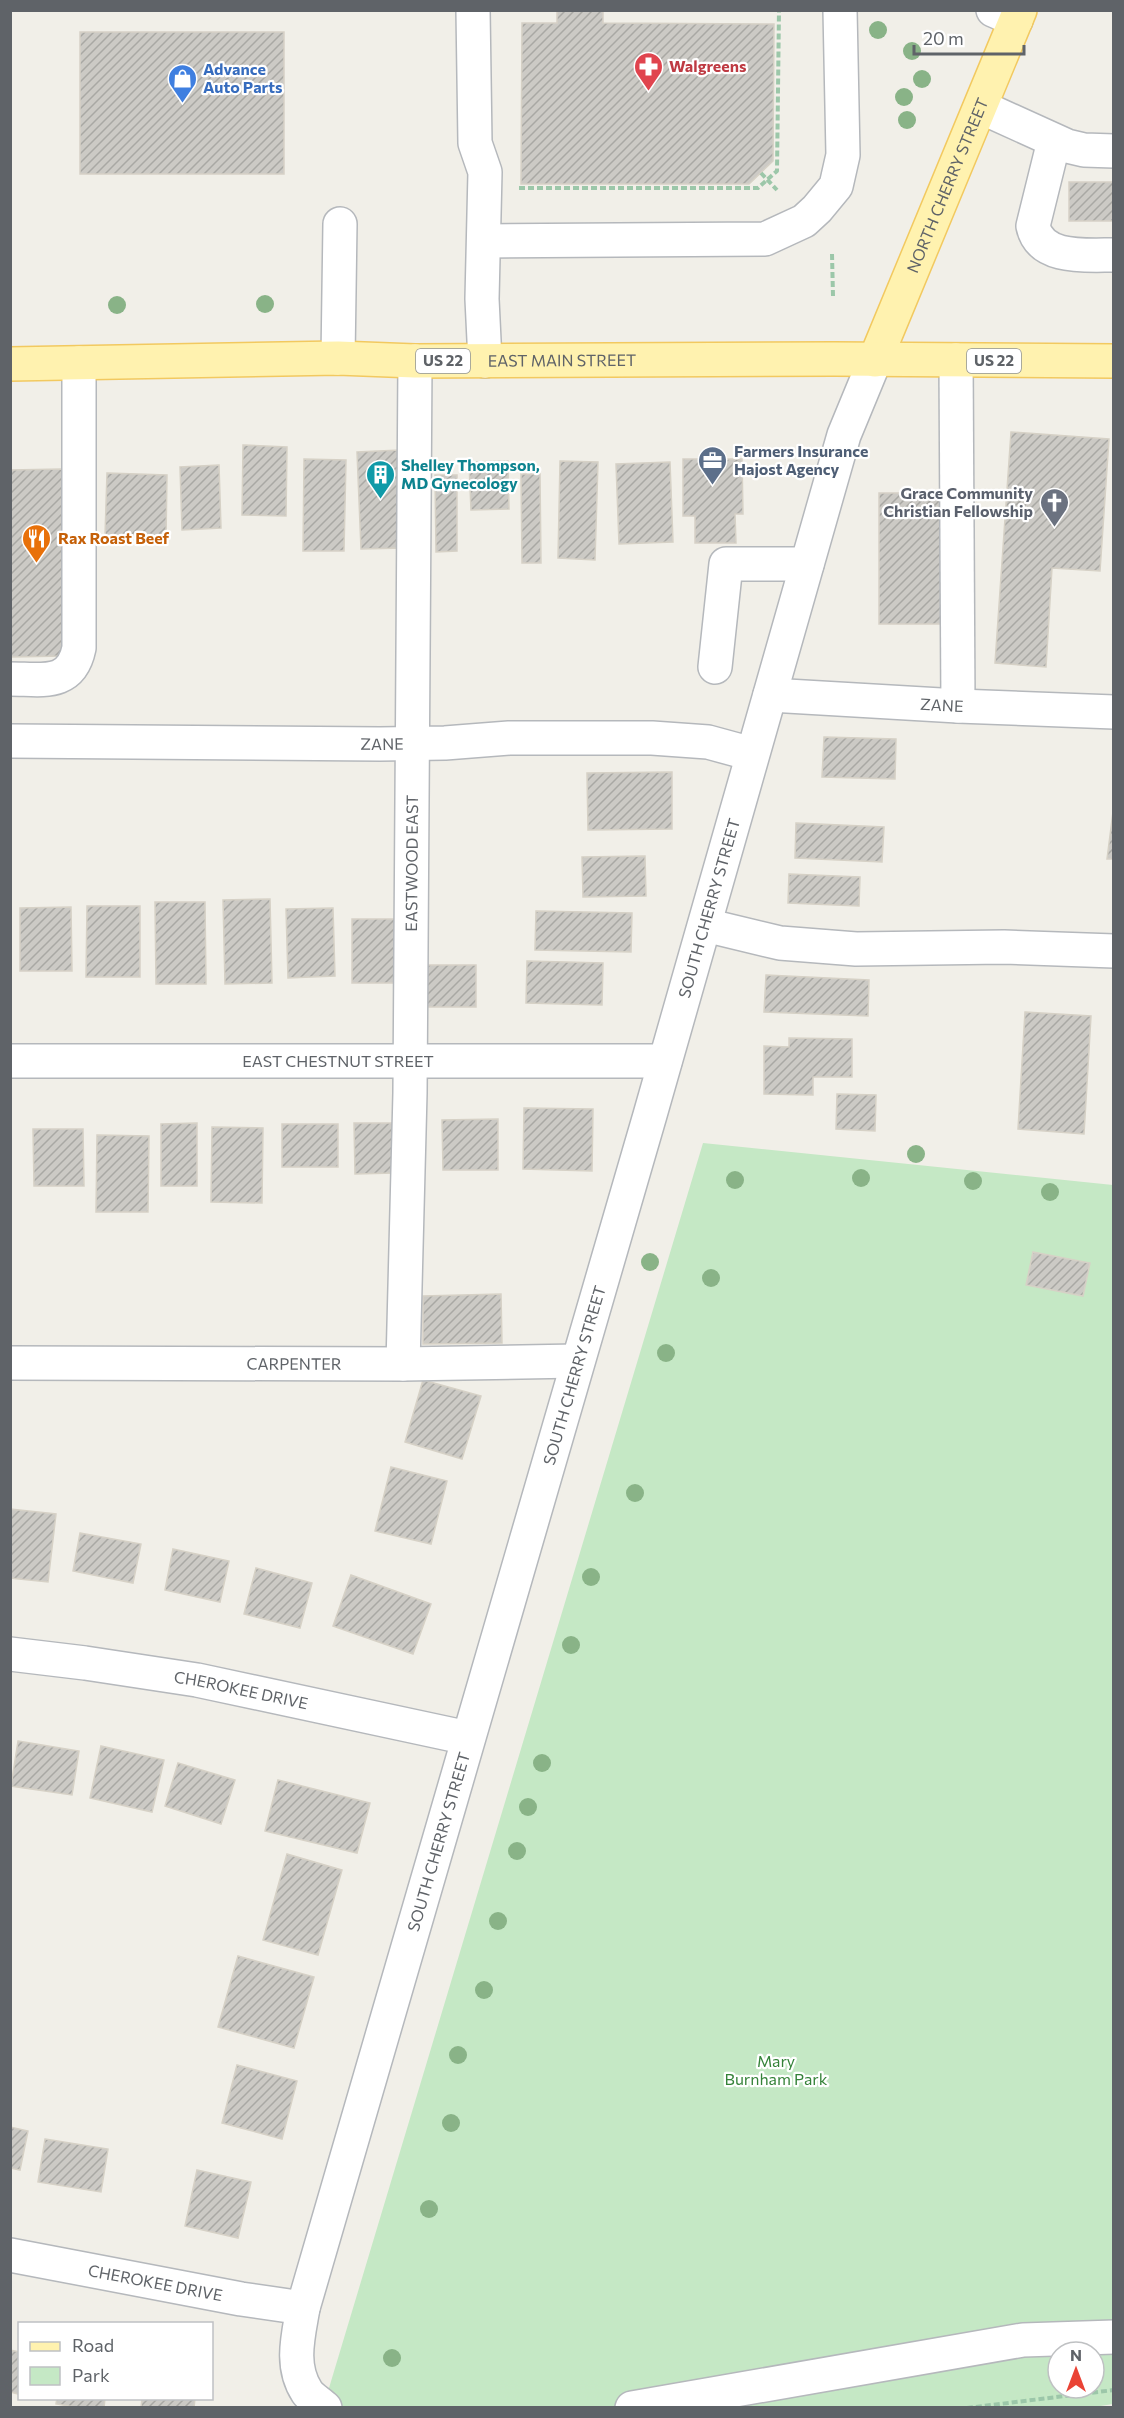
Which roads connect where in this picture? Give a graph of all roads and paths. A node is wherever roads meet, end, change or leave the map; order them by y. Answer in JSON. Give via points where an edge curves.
{"nodes":[{"id":1,"x":473,"y":10,"type":"edge"},
{"id":2,"x":779,"y":10,"type":"edge"},
{"id":3,"x":840,"y":10,"type":"edge"},
{"id":4,"x":1009,"y":14,"type":"edge"},
{"id":5,"x":981,"y":106,"type":"junction"},
{"id":6,"x":1054,"y":141,"type":"junction"},
{"id":7,"x":1113,"y":151,"type":"edge"},
{"id":8,"x":761,"y":173,"type":"dead end"},
{"id":9,"x":768,"y":180,"type":"junction"},
{"id":10,"x":528,"y":188,"type":"dead end"},
{"id":11,"x":777,"y":190,"type":"dead end"},
{"id":12,"x":340,"y":224,"type":"dead end"},
{"id":13,"x":484,"y":241,"type":"junction"},
{"id":14,"x":832,"y":254,"type":"dead end"},
{"id":15,"x":1113,"y":255,"type":"edge"},
{"id":16,"x":833,"y":296,"type":"dead end"},
{"id":17,"x":338,"y":358,"type":"junction"},
{"id":18,"x":875,"y":360,"type":"junction"},
{"id":19,"x":956,"y":360,"type":"junction"},
{"id":20,"x":415,"y":361,"type":"junction"},
{"id":21,"x":485,"y":361,"type":"junction"},
{"id":22,"x":1113,"y":361,"type":"edge"},
{"id":23,"x":79,"y":363,"type":"junction"},
{"id":24,"x":10,"y":364,"type":"edge"},
{"id":25,"x":807,"y":564,"type":"junction"},
{"id":26,"x":715,"y":667,"type":"dead end"},
{"id":27,"x":10,"y":679,"type":"edge"},
{"id":28,"x":770,"y":695,"type":"junction"},
{"id":29,"x":958,"y":706,"type":"junction"},
{"id":30,"x":1113,"y":712,"type":"edge"},
{"id":31,"x":10,"y":741,"type":"edge"},
{"id":32,"x":411,"y":743,"type":"junction"},
{"id":33,"x":752,"y":754,"type":"junction"},
{"id":34,"x":705,"y":925,"type":"junction"},
{"id":35,"x":1113,"y":951,"type":"edge"},
{"id":36,"x":409,"y":1060,"type":"junction"},
{"id":37,"x":665,"y":1060,"type":"junction"},
{"id":38,"x":10,"y":1061,"type":"edge"},
{"id":39,"x":577,"y":1361,"type":"junction"},
{"id":40,"x":10,"y":1363,"type":"edge"},
{"id":41,"x":403,"y":1364,"type":"junction"},
{"id":42,"x":10,"y":1654,"type":"edge"},
{"id":43,"x":468,"y":1738,"type":"junction"},
{"id":44,"x":10,"y":2255,"type":"edge"},
{"id":45,"x":303,"y":2308,"type":"junction"},
{"id":46,"x":1113,"y":2337,"type":"edge"},
{"id":47,"x":1113,"y":2390,"type":"edge"},
{"id":48,"x":316,"y":2400,"type":"edge"},
{"id":49,"x":632,"y":2408,"type":"edge"},
{"id":50,"x":967,"y":2408,"type":"edge"}],
"edges":[{"from":1,"to":13,"type":"street","via":[[474,143],[485,172]]},
{"from":2,"to":9,"type":"path","via":[[777,171]]},
{"from":3,"to":13,"type":"street","via":[[843,155],[836,186],[804,221],[765,239]]},
{"from":4,"to":5,"type":"main road","name":"NORTH CHERRY STREET"},
{"from":5,"to":6,"type":"street"},
{"from":5,"to":18,"type":"main road","name":"NORTH CHERRY STREET"},
{"from":6,"to":7,"type":"street","via":[[1084,150]]},
{"from":6,"to":15,"type":"street","via":[[1034,235],[1041,243],[1071,255]]},
{"from":8,"to":9,"type":"path"},
{"from":9,"to":10,"type":"path","via":[[758,188]]},
{"from":9,"to":11,"type":"path"},
{"from":12,"to":17,"type":"street"},
{"from":13,"to":21,"type":"street"},
{"from":14,"to":16,"type":"path"},
{"from":17,"to":20,"type":"main road","name":"EAST MAIN STREET","number":"US 22"},
{"from":17,"to":23,"type":"main road","name":"EAST MAIN STREET","number":"US 22"},
{"from":18,"to":19,"type":"main road","name":"EAST MAIN STREET","number":"US 22"},
{"from":18,"to":21,"type":"main road","name":"EAST MAIN STREET","number":"US 22"},
{"from":18,"to":25,"type":"street","name":"SOUTH CHERRY STREET","via":[[844,435]]},
{"from":19,"to":22,"type":"main road","name":"EAST MAIN STREET","number":"US 22"},
{"from":19,"to":29,"type":"street"},
{"from":20,"to":21,"type":"main road","name":"EAST MAIN STREET","number":"US 22"},
{"from":20,"to":32,"type":"street","name":"EASTWOOD EAST"},
{"from":23,"to":24,"type":"main road","name":"EAST MAIN STREET","number":"US 22"},
{"from":23,"to":27,"type":"street","via":[[76,662],[61,677]]},
{"from":25,"to":26,"type":"street","via":[[726,564]]},
{"from":25,"to":28,"type":"street","name":"SOUTH CHERRY STREET"},
{"from":28,"to":29,"type":"street","name":"ZANE"},
{"from":28,"to":33,"type":"street","name":"SOUTH CHERRY STREET"},
{"from":29,"to":30,"type":"street","name":"ZANE"},
{"from":31,"to":32,"type":"street","name":"ZANE"},
{"from":32,"to":33,"type":"street","name":"ZANE","via":[[652,738],[708,741]]},
{"from":32,"to":36,"type":"street","name":"EASTWOOD EAST"},
{"from":33,"to":34,"type":"street","name":"SOUTH CHERRY STREET"},
{"from":34,"to":35,"type":"street","via":[[780,943],[856,949],[1004,947]]},
{"from":34,"to":37,"type":"street","name":"SOUTH CHERRY STREET"},
{"from":36,"to":37,"type":"street","name":"EAST CHESTNUT STREET"},
{"from":36,"to":38,"type":"street","name":"EAST CHESTNUT STREET"},
{"from":36,"to":41,"type":"street","name":"EASTWOOD EAST"},
{"from":37,"to":39,"type":"street","name":"SOUTH CHERRY STREET"},
{"from":39,"to":41,"type":"street","name":"CARPENTER"},
{"from":39,"to":43,"type":"street","name":"SOUTH CHERRY STREET"},
{"from":40,"to":41,"type":"street","name":"CARPENTER"},
{"from":42,"to":43,"type":"street","name":"CHEROKEE DRIVE","via":[[197,1680]]},
{"from":43,"to":45,"type":"street","name":"SOUTH CHERRY STREET"},
{"from":44,"to":45,"type":"street","name":"CHEROKEE DRIVE"},
{"from":45,"to":48,"type":"street","name":"SOUTH CHERRY STREET","via":[[296,2362]]},
{"from":46,"to":49,"type":"street","via":[[1023,2340]]},
{"from":47,"to":50,"type":"path"}]}
